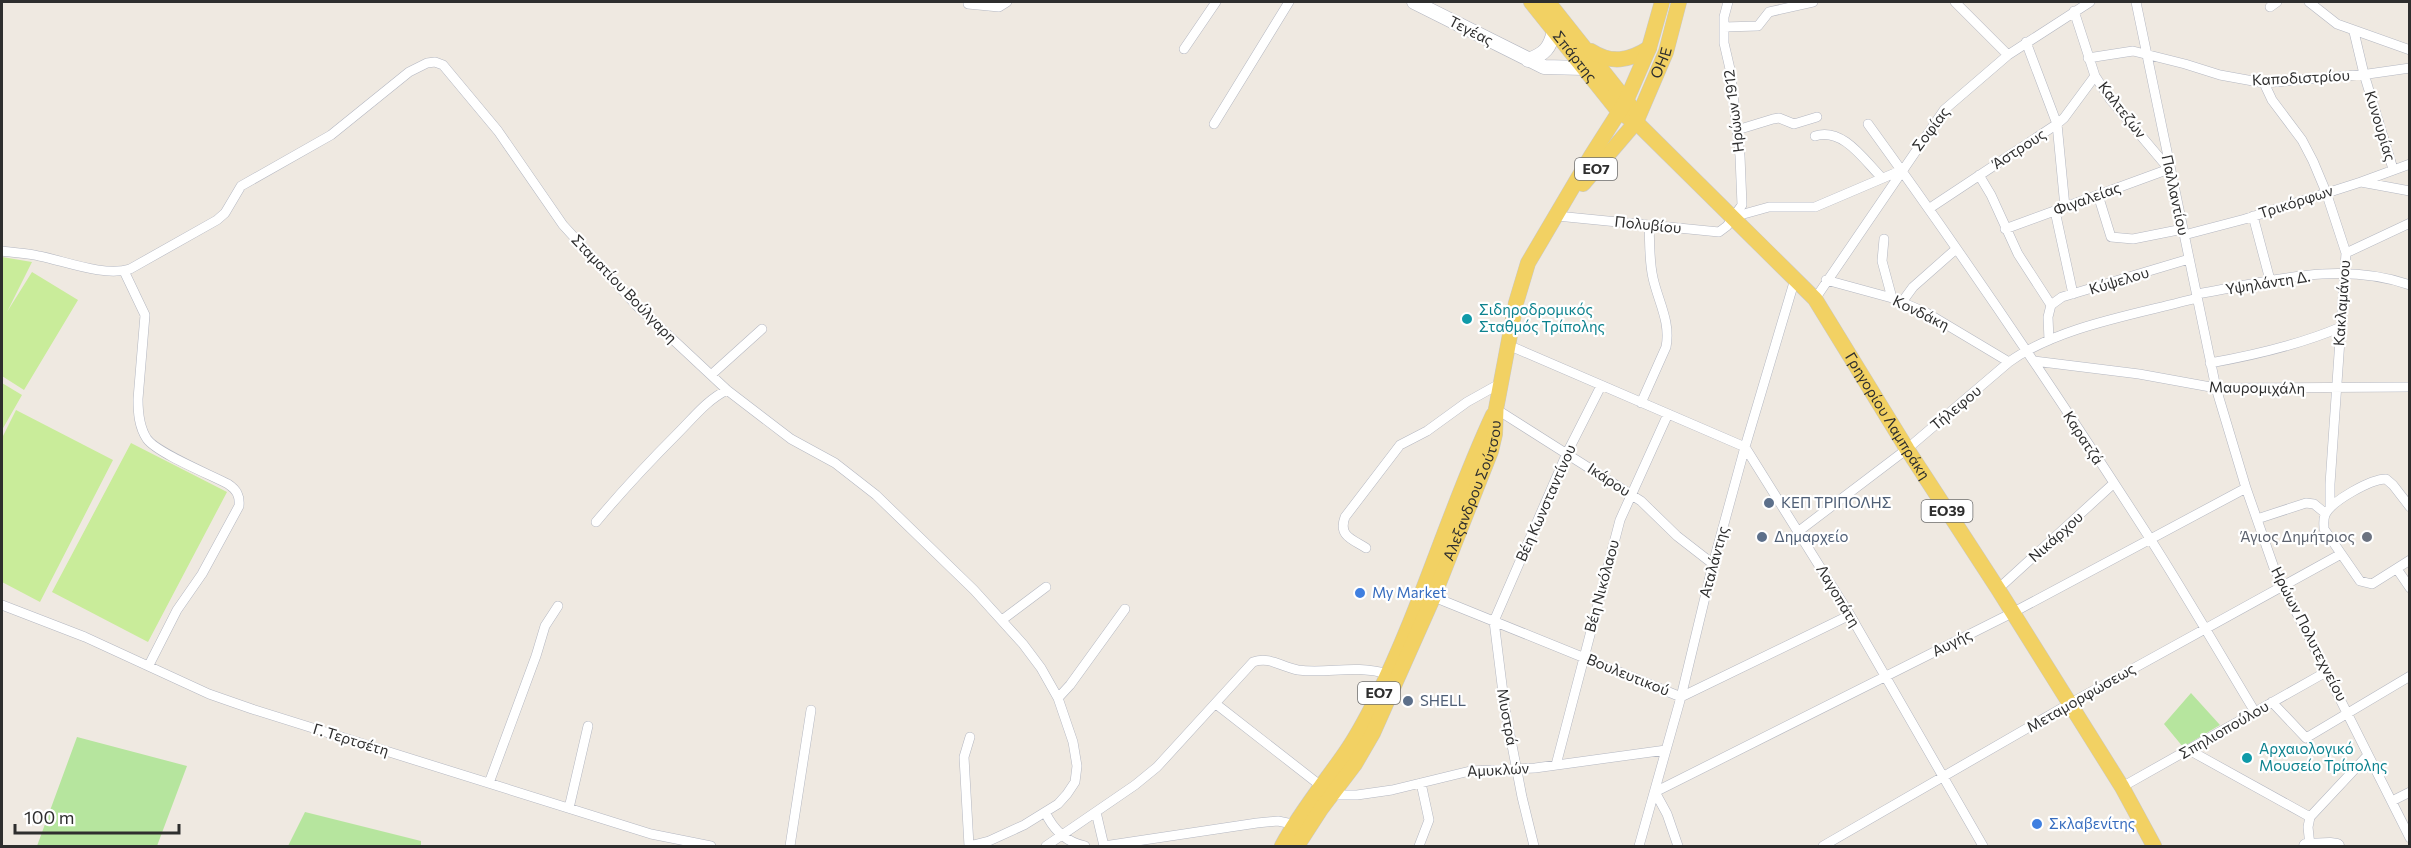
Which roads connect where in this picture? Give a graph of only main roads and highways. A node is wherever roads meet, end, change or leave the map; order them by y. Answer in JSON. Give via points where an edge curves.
{"nodes":[{"id":1,"x":1414,"y":2,"type":"edge"},
{"id":2,"x":1531,"y":2,"type":"edge"},
{"id":3,"x":1548,"y":2,"type":"edge"},
{"id":4,"x":1662,"y":2,"type":"edge"},
{"id":5,"x":1679,"y":2,"type":"edge"},
{"id":6,"x":1554,"y":31,"type":"junction"},
{"id":7,"x":1582,"y":44,"type":"junction"},
{"id":8,"x":1649,"y":48,"type":"junction"},
{"id":9,"x":1528,"y":60,"type":"junction"},
{"id":10,"x":1584,"y":68,"type":"junction"},
{"id":11,"x":1623,"y":106,"type":"junction"},
{"id":12,"x":1636,"y":122,"type":"junction"},
{"id":13,"x":1557,"y":216,"type":"junction"},
{"id":14,"x":1427,"y":595,"type":"junction"},
{"id":15,"x":1326,"y":790,"type":"junction"},
{"id":16,"x":1301,"y":826,"type":"junction"},
{"id":17,"x":2151,"y":844,"type":"edge"},
{"id":18,"x":1282,"y":846,"type":"edge"},
{"id":19,"x":1297,"y":846,"type":"edge"},
{"id":20,"x":2308,"y":846,"type":"edge"},
{"id":21,"x":2337,"y":846,"type":"edge"}],
"edges":[{"from":1,"to":9,"type":"main road","name":"Τεγέας"},
{"from":2,"to":6,"type":"main road","name":"Σπάρτης","number":"ΕΟ39"},
{"from":3,"to":7,"type":"main road","name":"Σπάρτης","number":"ΕΟ39"},
{"from":4,"to":8,"type":"main road","name":"ΟΗΕ","number":"ΕΟ7"},
{"from":5,"to":12,"type":"main road","name":"ΟΗΕ","number":"ΕΟ7","via":[[1666,52]]},
{"from":6,"to":9,"type":"main road","via":[[1545,53]]},
{"from":6,"to":10,"type":"main road","name":"Σπάρτης","number":"ΕΟ39"},
{"from":7,"to":8,"type":"main road","via":[[1613,60],[1629,58]]},
{"from":7,"to":11,"type":"main road","name":"Σπάρτης","number":"ΕΟ39"},
{"from":8,"to":11,"type":"main road","name":"ΟΗΕ","number":"ΕΟ7"},
{"from":9,"to":10,"type":"main road","name":"Τεγέας","via":[[1552,68]]},
{"from":10,"to":11,"type":"main road","name":"Σπάρτης","number":"ΕΟ39"},
{"from":11,"to":12,"type":"main road","number":"ΕΟ39","via":[[1633,110]]},
{"from":11,"to":13,"type":"main road","name":"Αλεξανδρου Σούτσου","number":"ΕΟ7"},
{"from":12,"to":13,"type":"main road","name":"Αλεξανδρου Σούτσου","number":"ΕΟ7"},
{"from":12,"to":17,"type":"main road","name":"Γρηγορίου Λαμπράκη","number":"ΕΟ39","via":[[1815,299],[2122,787]]},
{"from":13,"to":14,"type":"main road","name":"Αλεξανδρου Σούτσου","number":"ΕΟ7","via":[[1528,263],[1516,303],[1496,409],[1477,448]]},
{"from":14,"to":15,"type":"main road","name":"Αλεξανδρου Σούτσου","number":"ΕΟ7"},
{"from":14,"to":15,"type":"main road","name":"Αλεξανδρου Σούτσου","number":"ΕΟ7","via":[[1373,733],[1355,764]]},
{"from":15,"to":16,"type":"main road","name":"Αλεξανδρου Σούτσου","number":"ΕΟ7"},
{"from":16,"to":18,"type":"main road","name":"Αλεξανδρου Σούτσου","number":"ΕΟ7"},
{"from":16,"to":19,"type":"main road","name":"Αλεξανδρου Σούτσου","number":"ΕΟ7"},
{"from":20,"to":21,"type":"main road"}]}
